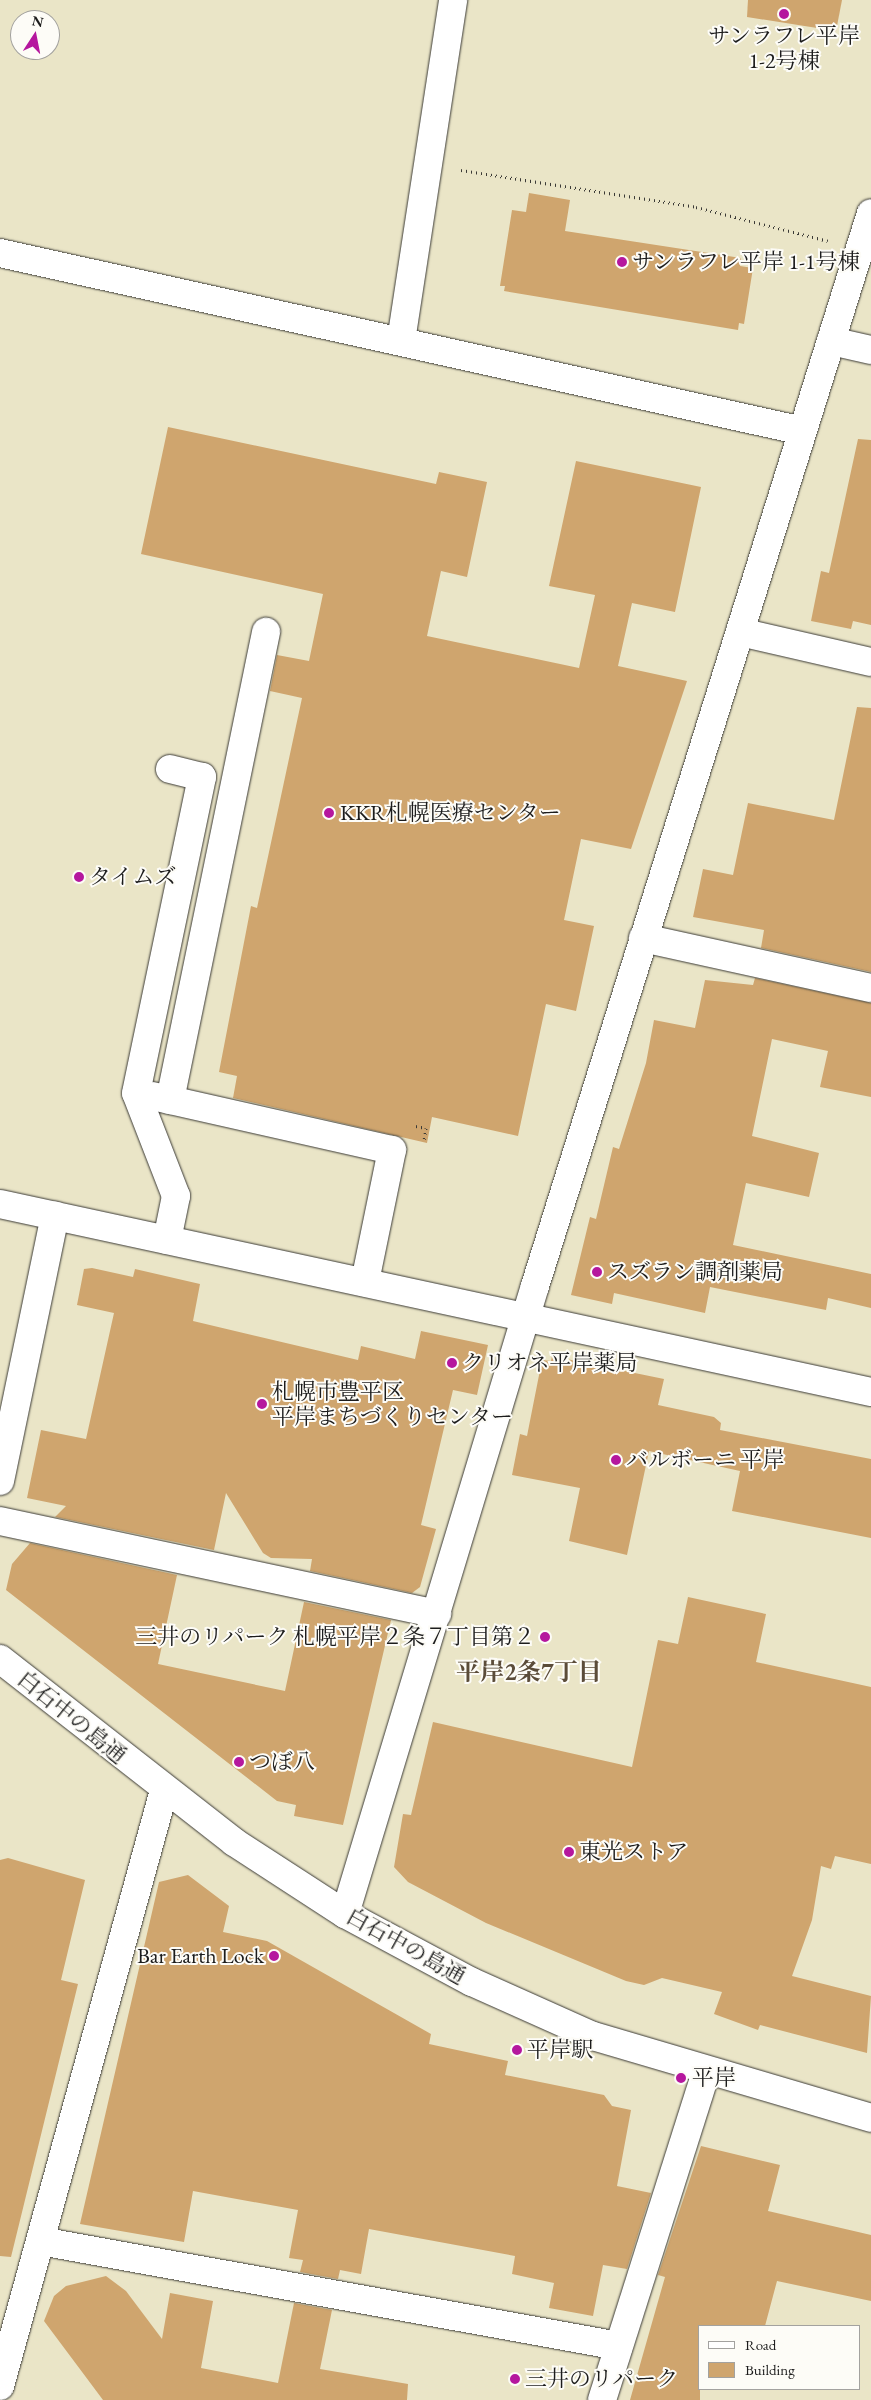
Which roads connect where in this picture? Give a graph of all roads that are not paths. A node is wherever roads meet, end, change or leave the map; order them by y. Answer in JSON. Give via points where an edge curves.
{"nodes":[{"id":1,"x":454,"y":0,"type":"edge"},
{"id":2,"x":871,"y":213,"type":"edge"},
{"id":3,"x":0,"y":253,"type":"edge"},
{"id":4,"x":401,"y":341,"type":"junction"},
{"id":5,"x":831,"y":341,"type":"junction"},
{"id":6,"x":871,"y":350,"type":"edge"},
{"id":7,"x":803,"y":431,"type":"junction"},
{"id":8,"x":266,"y":632,"type":"dead end"},
{"id":9,"x":740,"y":632,"type":"junction"},
{"id":10,"x":871,"y":662,"type":"edge"},
{"id":11,"x":170,"y":769,"type":"dead end"},
{"id":12,"x":643,"y":938,"type":"junction"},
{"id":13,"x":871,"y":988,"type":"edge"},
{"id":14,"x":136,"y":1093,"type":"junction"},
{"id":15,"x":170,"y":1100,"type":"junction"},
{"id":16,"x":0,"y":1204,"type":"edge"},
{"id":17,"x":55,"y":1216,"type":"junction"},
{"id":18,"x":167,"y":1240,"type":"junction"},
{"id":19,"x":365,"y":1282,"type":"junction"},
{"id":20,"x":529,"y":1317,"type":"junction"},
{"id":21,"x":871,"y":1392,"type":"edge"},
{"id":22,"x":0,"y":1481,"type":"edge"},
{"id":23,"x":0,"y":1521,"type":"edge"},
{"id":24,"x":437,"y":1614,"type":"junction"},
{"id":25,"x":0,"y":1659,"type":"edge"},
{"id":26,"x":164,"y":1790,"type":"junction"},
{"id":27,"x":346,"y":1914,"type":"junction"},
{"id":28,"x":706,"y":2072,"type":"junction"},
{"id":29,"x":871,"y":2118,"type":"edge"},
{"id":30,"x":40,"y":2241,"type":"junction"},
{"id":31,"x":619,"y":2346,"type":"junction"},
{"id":32,"x":0,"y":2386,"type":"edge"},
{"id":33,"x":602,"y":2400,"type":"edge"}],
"edges":[{"from":1,"to":4,"type":"street"},
{"from":2,"to":5,"type":"street"},
{"from":3,"to":4,"type":"street"},
{"from":4,"to":7,"type":"street"},
{"from":5,"to":6,"type":"street"},
{"from":5,"to":7,"type":"street"},
{"from":7,"to":9,"type":"street"},
{"from":8,"to":15,"type":"street"},
{"from":9,"to":10,"type":"street"},
{"from":9,"to":12,"type":"street"},
{"from":11,"to":14,"type":"street","via":[[202,777]]},
{"from":12,"to":13,"type":"street"},
{"from":12,"to":20,"type":"street"},
{"from":14,"to":15,"type":"street"},
{"from":14,"to":18,"type":"street","via":[[176,1196]]},
{"from":15,"to":19,"type":"street","via":[[392,1150]]},
{"from":16,"to":17,"type":"street"},
{"from":17,"to":18,"type":"street"},
{"from":17,"to":22,"type":"street"},
{"from":18,"to":19,"type":"street"},
{"from":19,"to":20,"type":"street"},
{"from":20,"to":21,"type":"street"},
{"from":20,"to":24,"type":"street"},
{"from":23,"to":24,"type":"street"},
{"from":24,"to":27,"type":"street"},
{"from":25,"to":26,"type":"street","name":"白石中の島通"},
{"from":26,"to":27,"type":"street","name":"白石中の島通"},
{"from":26,"to":30,"type":"street"},
{"from":27,"to":28,"type":"street","name":"白石中の島通","via":[[472,1982],[593,2036]]},
{"from":28,"to":29,"type":"street","name":"白石中の島通"},
{"from":28,"to":31,"type":"street"},
{"from":30,"to":31,"type":"street"},
{"from":30,"to":32,"type":"street"},
{"from":31,"to":33,"type":"street"}]}
